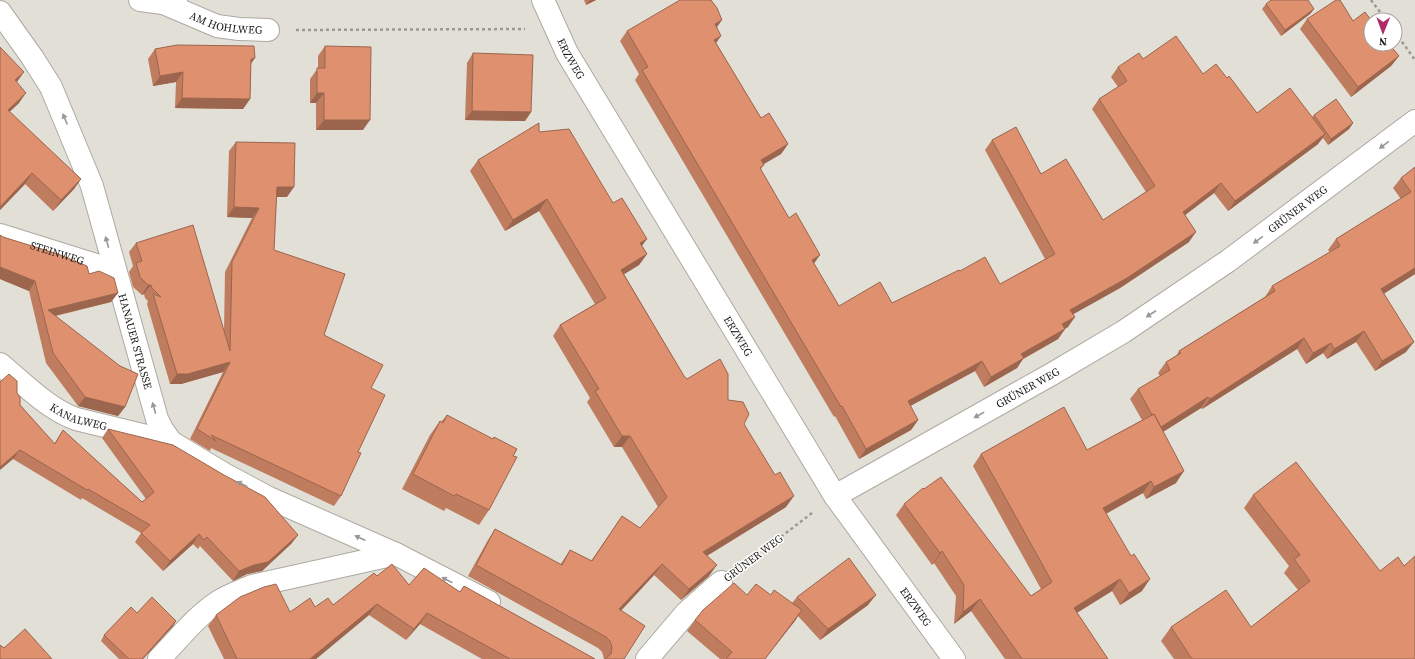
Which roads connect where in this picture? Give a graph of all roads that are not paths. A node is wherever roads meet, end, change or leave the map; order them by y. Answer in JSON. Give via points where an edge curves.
{"nodes":[{"id":1,"x":140,"y":0,"type":"edge"},
{"id":2,"x":543,"y":0,"type":"edge"},
{"id":3,"x":170,"y":1,"type":"edge"},
{"id":4,"x":0,"y":12,"type":"edge"},
{"id":5,"x":268,"y":30,"type":"road end"},
{"id":6,"x":1415,"y":121,"type":"edge"},
{"id":7,"x":0,"y":235,"type":"edge"},
{"id":8,"x":115,"y":271,"type":"junction"},
{"id":9,"x":0,"y":364,"type":"edge"},
{"id":10,"x":171,"y":442,"type":"junction"},
{"id":11,"x":835,"y":496,"type":"junction"},
{"id":12,"x":396,"y":554,"type":"junction"},
{"id":13,"x":721,"y":582,"type":"road end"},
{"id":14,"x":504,"y":610,"type":"edge"},
{"id":15,"x":159,"y":659,"type":"edge"},
{"id":16,"x":647,"y":659,"type":"edge"},
{"id":17,"x":954,"y":659,"type":"edge"}],
"edges":[{"from":1,"to":3,"type":"street","name":"AM HOHLWEG"},
{"from":2,"to":11,"type":"street","name":"ERZWEG","via":[[567,53]]},
{"from":3,"to":5,"type":"street","name":"AM HOHLWEG","via":[[217,26]]},
{"from":8,"to":4,"type":"street","name":"HANAUER STRASSE","one_way":true,"via":[[92,186],[51,87]]},
{"from":6,"to":11,"type":"street","name":"GRÜNER WEG","one_way":true,"via":[[1228,261],[1129,328]]},
{"from":7,"to":8,"type":"street","name":"STEINWEG"},
{"from":10,"to":8,"type":"street","name":"HANAUER STRASSE","one_way":true,"via":[[157,419]]},
{"from":9,"to":10,"type":"street","name":"KANALWEG","via":[[65,416]]},
{"from":12,"to":10,"type":"street","name":"HANAUER STRASSE","one_way":true,"via":[[269,498]]},
{"from":11,"to":17,"type":"street","name":"ERZWEG"},
{"from":14,"to":12,"type":"street","name":"HANAUER STRASSE","one_way":true},
{"from":12,"to":15,"type":"street","via":[[252,586],[232,594],[201,616]]},
{"from":13,"to":16,"type":"street","name":"GRÜNER WEG","via":[[686,612]]}]}
